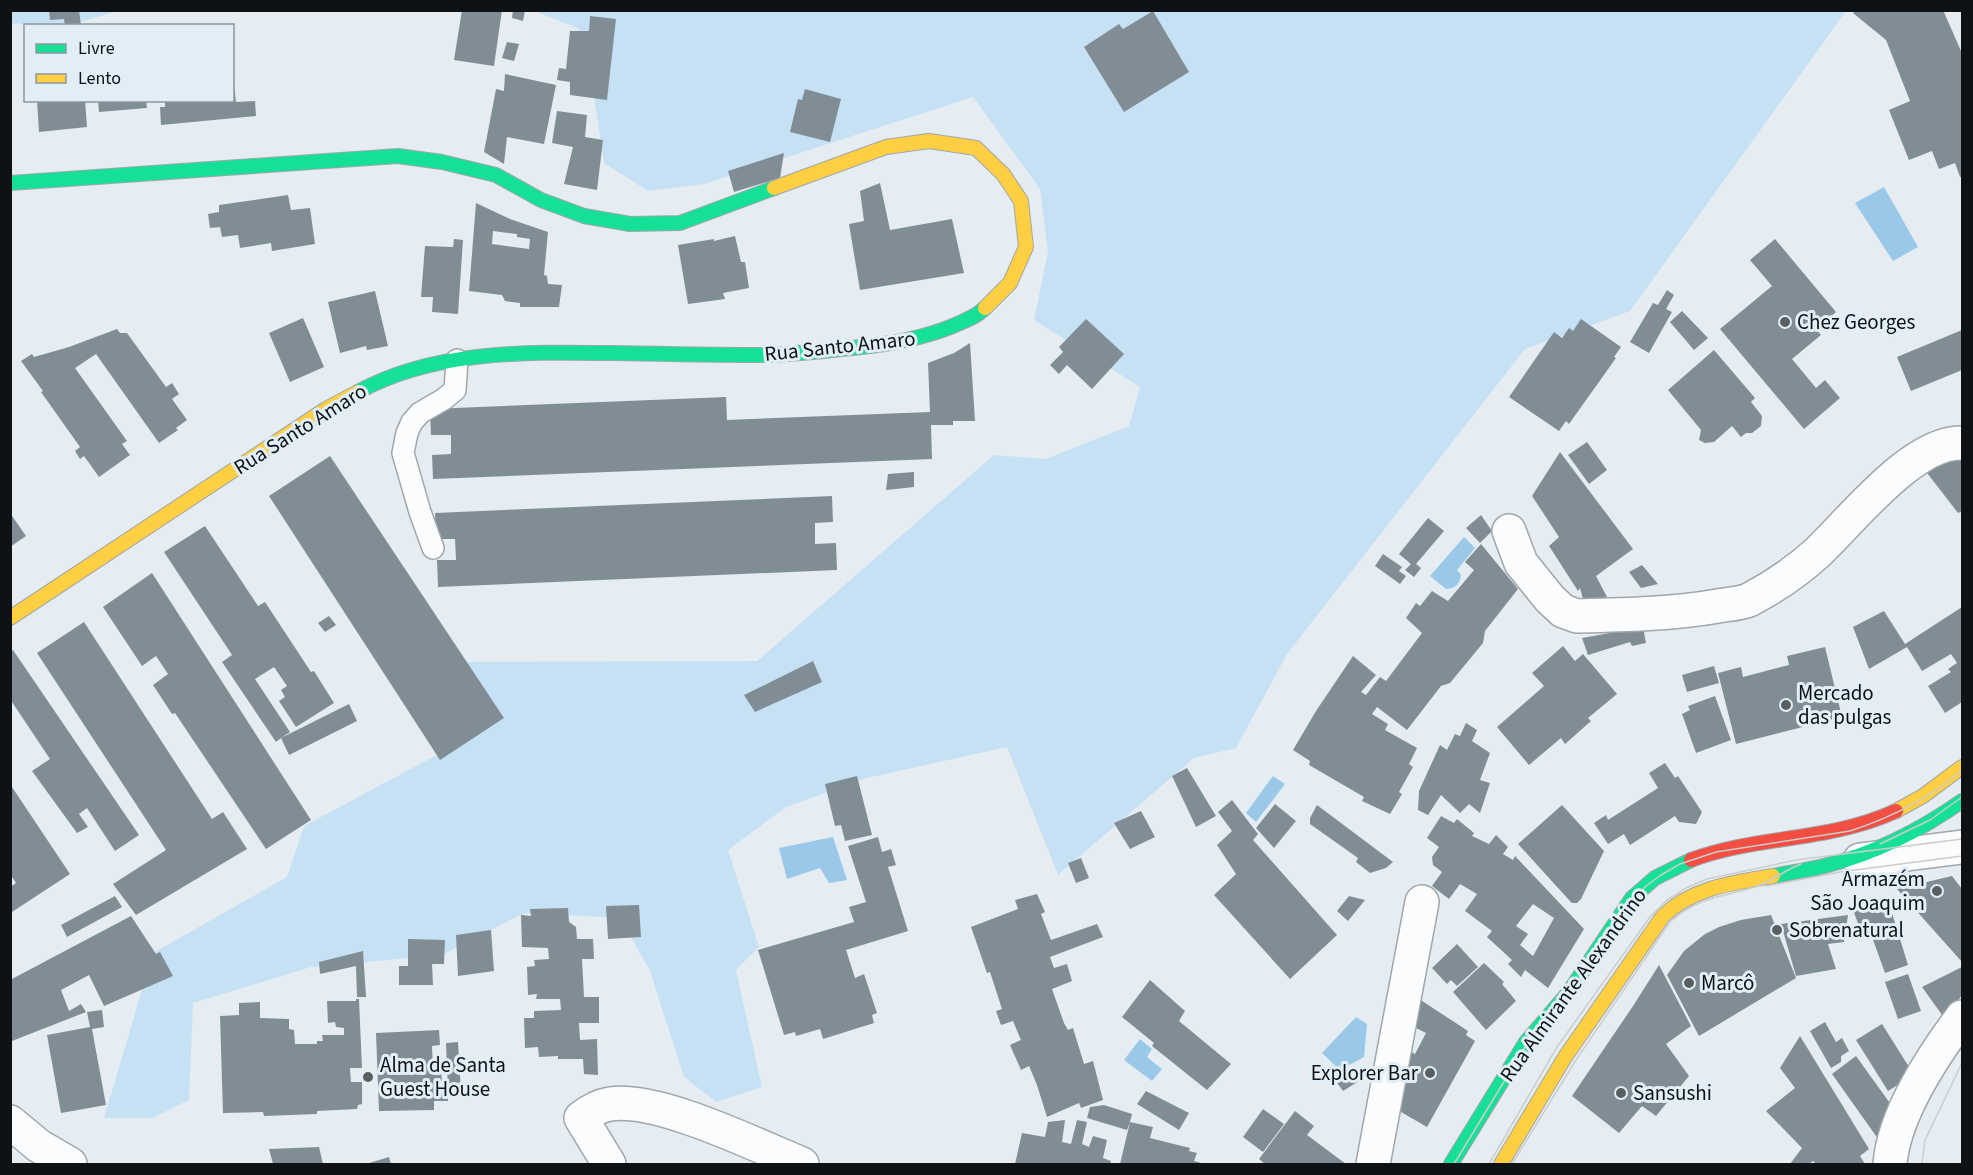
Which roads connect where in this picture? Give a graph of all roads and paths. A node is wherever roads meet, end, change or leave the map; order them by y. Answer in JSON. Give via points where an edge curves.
{"nodes":[{"id":1,"x":10,"y":183,"type":"edge"},
{"id":2,"x":457,"y":360,"type":"junction"},
{"id":3,"x":1962,"y":443,"type":"edge"},
{"id":4,"x":1509,"y":531,"type":"dead end"},
{"id":5,"x":434,"y":548,"type":"dead end"},
{"id":6,"x":10,"y":618,"type":"edge"},
{"id":7,"x":1962,"y":767,"type":"edge"},
{"id":8,"x":1962,"y":801,"type":"edge"},
{"id":9,"x":1962,"y":847,"type":"edge"},
{"id":10,"x":1930,"y":851,"type":"junction"},
{"id":11,"x":1962,"y":855,"type":"edge"},
{"id":12,"x":1828,"y":865,"type":"junction"},
{"id":13,"x":1422,"y":902,"type":"dead end"},
{"id":14,"x":1962,"y":1017,"type":"edge"},
{"id":15,"x":10,"y":1122,"type":"edge"},
{"id":16,"x":70,"y":1164,"type":"edge"},
{"id":17,"x":609,"y":1164,"type":"edge"},
{"id":18,"x":802,"y":1164,"type":"edge"},
{"id":19,"x":1373,"y":1164,"type":"edge"},
{"id":20,"x":1451,"y":1164,"type":"edge"},
{"id":21,"x":1501,"y":1164,"type":"edge"},
{"id":22,"x":1890,"y":1164,"type":"edge"}],
"edges":[{"from":1,"to":2,"type":"street","name":"Rua Santo Amaro","via":[[398,156],[496,175],[541,200],[584,216],[630,224],[680,223],[886,147],[929,141],[976,148],[1003,174],[1021,201],[1026,247],[1010,283],[979,314],[939,333],[910,341],[760,355],[549,352]]},
{"from":2,"to":5,"type":"lane","via":[[455,390],[412,422],[403,453]]},
{"from":2,"to":6,"type":"street","name":"Rua Santo Amaro","via":[[395,374],[326,409]]},
{"from":3,"to":4,"type":"street","via":[[1953,442],[1904,467],[1784,581],[1746,601],[1689,611],[1577,616],[1563,611],[1521,563]]},
{"from":7,"to":20,"type":"street","name":"Rua Almirante Alexandrino","via":[[1919,800],[1870,823],[1715,850],[1679,862],[1643,886],[1569,992],[1526,1042]]},
{"from":8,"to":12,"type":"street","name":"Rua Almirante Alexandrino","via":[[1909,834]]},
{"from":9,"to":10,"type":"street"},
{"from":10,"to":11,"type":"street"},
{"from":10,"to":12,"type":"street"},
{"from":12,"to":21,"type":"street","name":"Rua Almirante Alexandrino","via":[[1709,888],[1663,916],[1565,1057]]},
{"from":13,"to":19,"type":"street"},
{"from":14,"to":22,"type":"street","via":[[1936,1052],[1913,1095]]},
{"from":15,"to":16,"type":"street","via":[[39,1146]]},
{"from":17,"to":18,"type":"street","via":[[581,1119],[593,1109],[628,1104],[678,1114]]}]}
